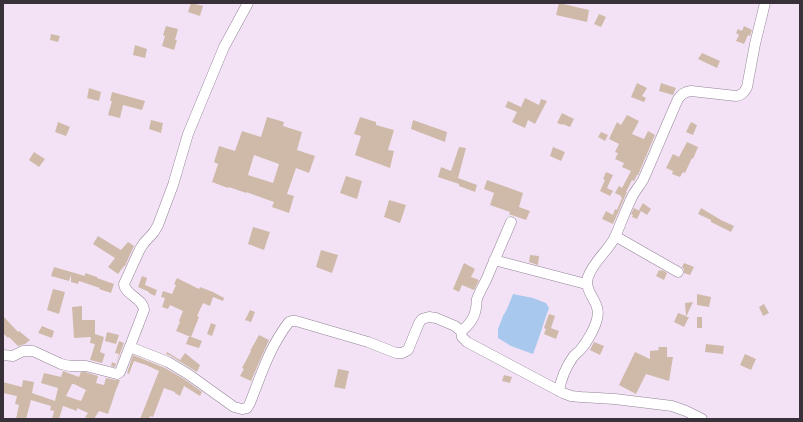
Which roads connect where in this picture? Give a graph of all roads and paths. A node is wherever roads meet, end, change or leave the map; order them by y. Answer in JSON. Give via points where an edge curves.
{"nodes":[{"id":1,"x":248,"y":3,"type":"edge"},
{"id":2,"x":765,"y":3,"type":"edge"},
{"id":3,"x":511,"y":222,"type":"dead end"},
{"id":4,"x":615,"y":236,"type":"junction"},
{"id":5,"x":494,"y":260,"type":"junction"},
{"id":6,"x":678,"y":272,"type":"dead end"},
{"id":7,"x":586,"y":284,"type":"junction"},
{"id":8,"x":461,"y":330,"type":"junction"},
{"id":9,"x":130,"y":347,"type":"junction"},
{"id":10,"x":3,"y":356,"type":"edge"},
{"id":11,"x":559,"y":390,"type":"junction"},
{"id":12,"x":702,"y":419,"type":"edge"}],
"edges":[{"from":1,"to":9,"type":"street","via":[[224,47],[191,127],[158,225],[140,249],[124,284],[125,289],[144,307]]},
{"from":2,"to":4,"type":"street","via":[[744,92],[736,96],[691,91],[682,94]]},
{"from":3,"to":5,"type":"street"},
{"from":4,"to":6,"type":"street"},
{"from":4,"to":7,"type":"street","via":[[590,272]]},
{"from":5,"to":7,"type":"street"},
{"from":5,"to":8,"type":"street","via":[[476,301],[474,317]]},
{"from":7,"to":11,"type":"street","via":[[597,307],[597,320],[584,345],[568,365]]},
{"from":8,"to":9,"type":"street","via":[[440,320],[424,318],[417,327],[408,350],[396,353],[296,320],[289,322],[275,342],[250,403],[247,408],[242,409],[234,407],[168,362]]},
{"from":8,"to":11,"type":"street","via":[[462,337],[467,342]]},
{"from":9,"to":10,"type":"street","via":[[117,374],[86,366],[61,364],[33,351]]},
{"from":11,"to":12,"type":"street","via":[[571,396],[672,406]]}]}
